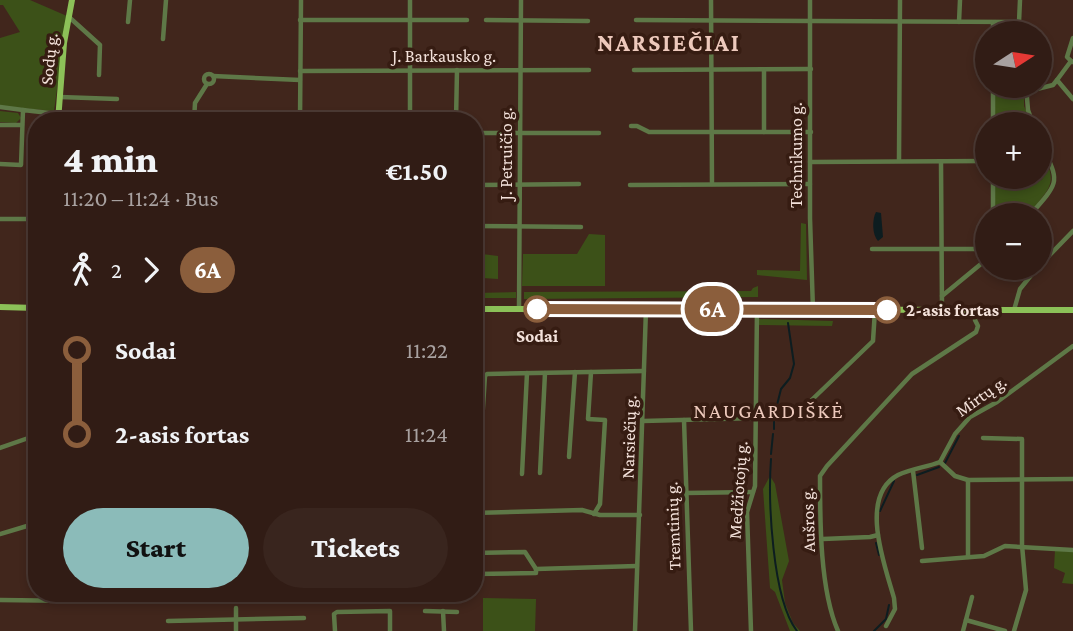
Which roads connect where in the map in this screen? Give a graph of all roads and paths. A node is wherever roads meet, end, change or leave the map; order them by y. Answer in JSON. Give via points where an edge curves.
{"nodes":[{"id":1,"x":72,"y":0,"type":"edge"},
{"id":2,"x":130,"y":0,"type":"edge"},
{"id":3,"x":166,"y":0,"type":"edge"},
{"id":4,"x":300,"y":0,"type":"edge"},
{"id":5,"x":411,"y":0,"type":"edge"},
{"id":6,"x":521,"y":0,"type":"edge"},
{"id":7,"x":711,"y":0,"type":"edge"},
{"id":8,"x":810,"y":0,"type":"edge"},
{"id":9,"x":900,"y":0,"type":"edge"},
{"id":10,"x":960,"y":0,"type":"edge"},
{"id":11,"x":1020,"y":0,"type":"edge"},
{"id":12,"x":68,"y":17,"type":"junction"},
{"id":13,"x":300,"y":20,"type":"junction"},
{"id":14,"x":410,"y":20,"type":"junction"},
{"id":15,"x":467,"y":20,"type":"dead end"},
{"id":16,"x":486,"y":20,"type":"dead end"},
{"id":17,"x":636,"y":20,"type":"dead end"},
{"id":18,"x":711,"y":20,"type":"junction"},
{"id":19,"x":810,"y":20,"type":"junction"},
{"id":20,"x":521,"y":21,"type":"junction"},
{"id":21,"x":588,"y":21,"type":"dead end"},
{"id":22,"x":900,"y":21,"type":"junction"},
{"id":23,"x":1022,"y":21,"type":"edge"},
{"id":24,"x":128,"y":22,"type":"dead end"},
{"id":25,"x":959,"y":22,"type":"junction"},
{"id":26,"x":975,"y":22,"type":"edge"},
{"id":27,"x":1073,"y":38,"type":"edge"},
{"id":28,"x":163,"y":39,"type":"dead end"},
{"id":29,"x":1072,"y":62,"type":"edge"},
{"id":30,"x":712,"y":69,"type":"junction"},
{"id":31,"x":811,"y":69,"type":"junction"},
{"id":32,"x":411,"y":70,"type":"junction"},
{"id":33,"x":457,"y":70,"type":"junction"},
{"id":34,"x":520,"y":70,"type":"junction"},
{"id":35,"x":589,"y":70,"type":"dead end"},
{"id":36,"x":634,"y":70,"type":"dead end"},
{"id":37,"x":764,"y":70,"type":"junction"},
{"id":38,"x":300,"y":71,"type":"junction"},
{"id":39,"x":99,"y":75,"type":"dead end"},
{"id":40,"x":300,"y":80,"type":"junction"},
{"id":41,"x":1057,"y":80,"type":"junction"},
{"id":42,"x":1052,"y":85,"type":"edge"},
{"id":43,"x":59,"y":96,"type":"junction"},
{"id":44,"x":117,"y":99,"type":"dead end"},
{"id":45,"x":1073,"y":99,"type":"edge"},
{"id":46,"x":0,"y":107,"type":"edge"},
{"id":47,"x":23,"y":110,"type":"junction"},
{"id":48,"x":33,"y":112,"type":"edge"},
{"id":49,"x":58,"y":112,"type":"edge"},
{"id":50,"x":194,"y":112,"type":"edge"},
{"id":51,"x":300,"y":112,"type":"edge"},
{"id":52,"x":410,"y":112,"type":"edge"},
{"id":53,"x":456,"y":112,"type":"edge"},
{"id":54,"x":0,"y":125,"type":"edge"},
{"id":55,"x":22,"y":125,"type":"junction"},
{"id":56,"x":631,"y":125,"type":"dead end"},
{"id":57,"x":712,"y":132,"type":"junction"},
{"id":58,"x":764,"y":132,"type":"junction"},
{"id":59,"x":811,"y":132,"type":"junction"},
{"id":60,"x":599,"y":133,"type":"dead end"},
{"id":61,"x":483,"y":134,"type":"edge"},
{"id":62,"x":521,"y":134,"type":"junction"},
{"id":63,"x":899,"y":160,"type":"junction"},
{"id":64,"x":810,"y":162,"type":"junction"},
{"id":65,"x":975,"y":162,"type":"edge"},
{"id":66,"x":941,"y":163,"type":"junction"},
{"id":67,"x":0,"y":164,"type":"edge"},
{"id":68,"x":1052,"y":168,"type":"edge"},
{"id":69,"x":579,"y":184,"type":"dead end"},
{"id":70,"x":712,"y":184,"type":"junction"},
{"id":71,"x":810,"y":184,"type":"junction"},
{"id":72,"x":483,"y":185,"type":"edge"},
{"id":73,"x":520,"y":185,"type":"junction"},
{"id":74,"x":629,"y":185,"type":"dead end"},
{"id":75,"x":1041,"y":203,"type":"edge"},
{"id":76,"x":0,"y":219,"type":"edge"},
{"id":77,"x":28,"y":219,"type":"edge"},
{"id":78,"x":483,"y":226,"type":"edge"},
{"id":79,"x":520,"y":227,"type":"junction"},
{"id":80,"x":580,"y":228,"type":"dead end"},
{"id":81,"x":1073,"y":230,"type":"edge"},
{"id":82,"x":872,"y":249,"type":"dead end"},
{"id":83,"x":942,"y":249,"type":"junction"},
{"id":84,"x":975,"y":249,"type":"edge"},
{"id":85,"x":1052,"y":252,"type":"edge"},
{"id":86,"x":975,"y":269,"type":"edge"},
{"id":87,"x":1027,"y":280,"type":"edge"},
{"id":88,"x":942,"y":296,"type":"junction"},
{"id":89,"x":0,"y":307,"type":"edge"},
{"id":90,"x":28,"y":308,"type":"edge"},
{"id":91,"x":483,"y":309,"type":"edge"},
{"id":92,"x":519,"y":309,"type":"junction"},
{"id":93,"x":646,"y":309,"type":"junction"},
{"id":94,"x":757,"y":309,"type":"junction"},
{"id":95,"x":942,"y":309,"type":"junction"},
{"id":96,"x":975,"y":309,"type":"junction"},
{"id":97,"x":813,"y":310,"type":"junction"},
{"id":98,"x":875,"y":310,"type":"junction"},
{"id":99,"x":1014,"y":310,"type":"junction"},
{"id":100,"x":1073,"y":310,"type":"edge"},
{"id":101,"x":1073,"y":346,"type":"edge"},
{"id":102,"x":644,"y":371,"type":"junction"},
{"id":103,"x":575,"y":372,"type":"junction"},
{"id":104,"x":591,"y":372,"type":"junction"},
{"id":105,"x":527,"y":373,"type":"junction"},
{"id":106,"x":545,"y":373,"type":"junction"},
{"id":107,"x":483,"y":407,"type":"edge"},
{"id":108,"x":756,"y":418,"type":"junction"},
{"id":109,"x":780,"y":418,"type":"dead end"},
{"id":110,"x":684,"y":420,"type":"junction"},
{"id":111,"x":643,"y":421,"type":"junction"},
{"id":112,"x":28,"y":438,"type":"edge"},
{"id":113,"x":983,"y":438,"type":"dead end"},
{"id":114,"x":0,"y":448,"type":"edge"},
{"id":115,"x":569,"y":457,"type":"dead end"},
{"id":116,"x":940,"y":462,"type":"junction"},
{"id":117,"x":913,"y":471,"type":"junction"},
{"id":118,"x":540,"y":473,"type":"dead end"},
{"id":119,"x":522,"y":474,"type":"dead end"},
{"id":120,"x":1073,"y":479,"type":"edge"},
{"id":121,"x":968,"y":480,"type":"junction"},
{"id":122,"x":1022,"y":480,"type":"junction"},
{"id":123,"x":753,"y":492,"type":"junction"},
{"id":124,"x":686,"y":493,"type":"junction"},
{"id":125,"x":483,"y":513,"type":"edge"},
{"id":126,"x":594,"y":514,"type":"junction"},
{"id":127,"x":640,"y":515,"type":"junction"},
{"id":128,"x":28,"y":526,"type":"edge"},
{"id":129,"x":0,"y":534,"type":"edge"},
{"id":130,"x":878,"y":535,"type":"junction"},
{"id":131,"x":823,"y":539,"type":"junction"},
{"id":132,"x":1022,"y":545,"type":"junction"},
{"id":133,"x":922,"y":548,"type":"dead end"},
{"id":134,"x":1073,"y":550,"type":"edge"},
{"id":135,"x":483,"y":553,"type":"edge"},
{"id":136,"x":968,"y":557,"type":"junction"},
{"id":137,"x":922,"y":561,"type":"dead end"},
{"id":138,"x":637,"y":566,"type":"junction"},
{"id":139,"x":536,"y":569,"type":"junction"},
{"id":140,"x":483,"y":574,"type":"edge"},
{"id":141,"x":972,"y":597,"type":"dead end"},
{"id":142,"x":0,"y":600,"type":"edge"},
{"id":143,"x":28,"y":600,"type":"edge"},
{"id":144,"x":236,"y":608,"type":"dead end"},
{"id":145,"x":425,"y":611,"type":"dead end"},
{"id":146,"x":443,"y":611,"type":"junction"},
{"id":147,"x":457,"y":612,"type":"dead end"},
{"id":148,"x":304,"y":618,"type":"dead end"},
{"id":149,"x":236,"y":619,"type":"junction"},
{"id":150,"x":966,"y":620,"type":"junction"},
{"id":151,"x":167,"y":621,"type":"dead end"},
{"id":152,"x":886,"y":626,"type":"dead end"},
{"id":153,"x":236,"y":631,"type":"edge"},
{"id":154,"x":335,"y":631,"type":"edge"},
{"id":155,"x":390,"y":631,"type":"edge"},
{"id":156,"x":444,"y":631,"type":"edge"},
{"id":157,"x":635,"y":631,"type":"edge"},
{"id":158,"x":691,"y":631,"type":"edge"},
{"id":159,"x":751,"y":631,"type":"edge"},
{"id":160,"x":838,"y":631,"type":"edge"},
{"id":161,"x":962,"y":631,"type":"edge"},
{"id":162,"x":1005,"y":631,"type":"edge"},
{"id":163,"x":1014,"y":631,"type":"edge"}],
"edges":[{"from":1,"to":12,"type":"main road","name":"Sodų g."},
{"from":2,"to":24,"type":"street"},
{"from":3,"to":28,"type":"street"},
{"from":4,"to":13,"type":"street"},
{"from":5,"to":14,"type":"street"},
{"from":6,"to":20,"type":"street","name":"J. Petruičio g."},
{"from":7,"to":18,"type":"street"},
{"from":8,"to":19,"type":"street","name":"Technikumo g."},
{"from":9,"to":22,"type":"street"},
{"from":10,"to":25,"type":"street"},
{"from":11,"to":23,"type":"street"},
{"from":12,"to":39,"type":"street","via":[[100,45]]},
{"from":12,"to":43,"type":"main road","name":"Sodų g."},
{"from":13,"to":14,"type":"street"},
{"from":13,"to":38,"type":"street"},
{"from":14,"to":15,"type":"street"},
{"from":14,"to":32,"type":"street"},
{"from":16,"to":20,"type":"street"},
{"from":17,"to":18,"type":"street"},
{"from":18,"to":19,"type":"street"},
{"from":18,"to":30,"type":"street"},
{"from":19,"to":22,"type":"street"},
{"from":19,"to":31,"type":"street","name":"Technikumo g."},
{"from":20,"to":21,"type":"street"},
{"from":20,"to":34,"type":"street","name":"J. Petruičio g."},
{"from":22,"to":25,"type":"street"},
{"from":22,"to":63,"type":"street"},
{"from":25,"to":26,"type":"street"},
{"from":27,"to":29,"type":"street","via":[[1067,57]]},
{"from":29,"to":41,"type":"street"},
{"from":30,"to":36,"type":"street"},
{"from":30,"to":37,"type":"street"},
{"from":30,"to":57,"type":"street"},
{"from":31,"to":37,"type":"street"},
{"from":31,"to":59,"type":"street","name":"Technikumo g."},
{"from":32,"to":33,"type":"street","name":"J. Barkausko g."},
{"from":32,"to":38,"type":"street","name":"J. Barkausko g."},
{"from":32,"to":52,"type":"street"},
{"from":33,"to":34,"type":"street","name":"J. Barkausko g."},
{"from":33,"to":53,"type":"street"},
{"from":34,"to":35,"type":"street","name":"J. Barkausko g."},
{"from":34,"to":62,"type":"street","name":"J. Petruičio g."},
{"from":37,"to":58,"type":"street"},
{"from":38,"to":40,"type":"street"},
{"from":40,"to":50,"type":"street","via":[[211,81],[195,103]]},
{"from":40,"to":51,"type":"street"},
{"from":41,"to":42,"type":"street"},
{"from":41,"to":45,"type":"street"},
{"from":43,"to":44,"type":"street"},
{"from":43,"to":49,"type":"main road","name":"Sodų g."},
{"from":46,"to":47,"type":"street"},
{"from":47,"to":48,"type":"street"},
{"from":47,"to":55,"type":"street"},
{"from":54,"to":55,"type":"street"},
{"from":55,"to":67,"type":"street","via":[[21,165]]},
{"from":56,"to":57,"type":"street","via":[[649,132]]},
{"from":57,"to":58,"type":"street"},
{"from":57,"to":70,"type":"street"},
{"from":58,"to":59,"type":"street"},
{"from":59,"to":64,"type":"street","name":"Technikumo g."},
{"from":60,"to":62,"type":"street"},
{"from":61,"to":62,"type":"street"},
{"from":62,"to":73,"type":"street","name":"J. Petruičio g."},
{"from":63,"to":64,"type":"street"},
{"from":63,"to":66,"type":"street"},
{"from":64,"to":71,"type":"street","name":"Technikumo g."},
{"from":65,"to":66,"type":"street"},
{"from":66,"to":83,"type":"street"},
{"from":68,"to":75,"type":"street","via":[[1055,182]]},
{"from":69,"to":73,"type":"street"},
{"from":70,"to":71,"type":"street"},
{"from":70,"to":74,"type":"street"},
{"from":71,"to":97,"type":"street","name":"Technikumo g."},
{"from":72,"to":73,"type":"street"},
{"from":73,"to":79,"type":"street","name":"J. Petruičio g."},
{"from":76,"to":77,"type":"street"},
{"from":78,"to":79,"type":"street"},
{"from":79,"to":80,"type":"street"},
{"from":79,"to":92,"type":"street","name":"J. Petruičio g."},
{"from":81,"to":85,"type":"street"},
{"from":82,"to":83,"type":"street"},
{"from":83,"to":84,"type":"street"},
{"from":83,"to":88,"type":"street"},
{"from":86,"to":88,"type":"street"},
{"from":87,"to":99,"type":"street"},
{"from":88,"to":95,"type":"street"},
{"from":89,"to":90,"type":"main road"},
{"from":91,"to":92,"type":"main road"},
{"from":92,"to":93,"type":"main road"},
{"from":93,"to":94,"type":"main road"},
{"from":93,"to":102,"type":"street","name":"Narsiečių g."},
{"from":94,"to":97,"type":"main road"},
{"from":94,"to":108,"type":"street","name":"Medžiotojų g."},
{"from":95,"to":96,"type":"main road"},
{"from":95,"to":98,"type":"main road"},
{"from":96,"to":99,"type":"main road"},
{"from":96,"to":131,"type":"street","name":"Aušros g.","via":[[976,332],[912,374],[820,476]]},
{"from":97,"to":98,"type":"main road"},
{"from":98,"to":109,"type":"street","via":[[873,341],[795,416]]},
{"from":99,"to":100,"type":"main road"},
{"from":101,"to":116,"type":"street","name":"Mirtų g.","via":[[970,417]]},
{"from":102,"to":104,"type":"street"},
{"from":102,"to":111,"type":"street","name":"Narsiečių g."},
{"from":103,"to":104,"type":"street"},
{"from":103,"to":106,"type":"street"},
{"from":103,"to":115,"type":"street"},
{"from":104,"to":126,"type":"street","via":[[587,419],[605,420],[600,504]]},
{"from":105,"to":106,"type":"street"},
{"from":105,"to":107,"type":"street","via":[[485,376]]},
{"from":105,"to":119,"type":"street"},
{"from":106,"to":118,"type":"street"},
{"from":108,"to":110,"type":"street"},
{"from":108,"to":123,"type":"street","name":"Medžiotojų g."},
{"from":110,"to":111,"type":"street"},
{"from":110,"to":124,"type":"street","name":"Tremtinių g."},
{"from":111,"to":127,"type":"street","name":"Narsiečių g."},
{"from":112,"to":114,"type":"street"},
{"from":113,"to":122,"type":"street","via":[[1022,439]]},
{"from":116,"to":117,"type":"street"},
{"from":116,"to":121,"type":"street","via":[[955,476]]},
{"from":117,"to":130,"type":"street","via":[[896,476],[885,488],[876,511]]},
{"from":117,"to":133,"type":"street"},
{"from":120,"to":122,"type":"street"},
{"from":121,"to":122,"type":"street"},
{"from":121,"to":136,"type":"street"},
{"from":122,"to":132,"type":"street"},
{"from":123,"to":124,"type":"street"},
{"from":123,"to":159,"type":"street","name":"Medžiotojų g.","via":[[747,512]]},
{"from":124,"to":158,"type":"street","name":"Tremtinių g."},
{"from":125,"to":126,"type":"street","via":[[582,510]]},
{"from":126,"to":127,"type":"street"},
{"from":127,"to":138,"type":"street","name":"Narsiečių g."},
{"from":128,"to":129,"type":"street"},
{"from":130,"to":131,"type":"street"},
{"from":130,"to":152,"type":"street","via":[[895,609]]},
{"from":131,"to":160,"type":"street","name":"Aušros g.","via":[[824,571]]},
{"from":132,"to":134,"type":"street"},
{"from":132,"to":136,"type":"street"},
{"from":132,"to":163,"type":"street","via":[[1026,590]]},
{"from":135,"to":139,"type":"street","via":[[525,552]]},
{"from":136,"to":137,"type":"street"},
{"from":138,"to":139,"type":"street"},
{"from":138,"to":157,"type":"street","name":"Narsiečių g."},
{"from":139,"to":140,"type":"street","via":[[536,573]]},
{"from":141,"to":150,"type":"street"},
{"from":142,"to":143,"type":"street"},
{"from":144,"to":149,"type":"street"},
{"from":145,"to":146,"type":"street"},
{"from":146,"to":147,"type":"street"},
{"from":146,"to":156,"type":"street"},
{"from":148,"to":149,"type":"street"},
{"from":149,"to":151,"type":"street"},
{"from":149,"to":153,"type":"street"},
{"from":150,"to":161,"type":"street"},
{"from":150,"to":162,"type":"street"},
{"from":154,"to":155,"type":"street","via":[[337,612],[390,611]]}]}
